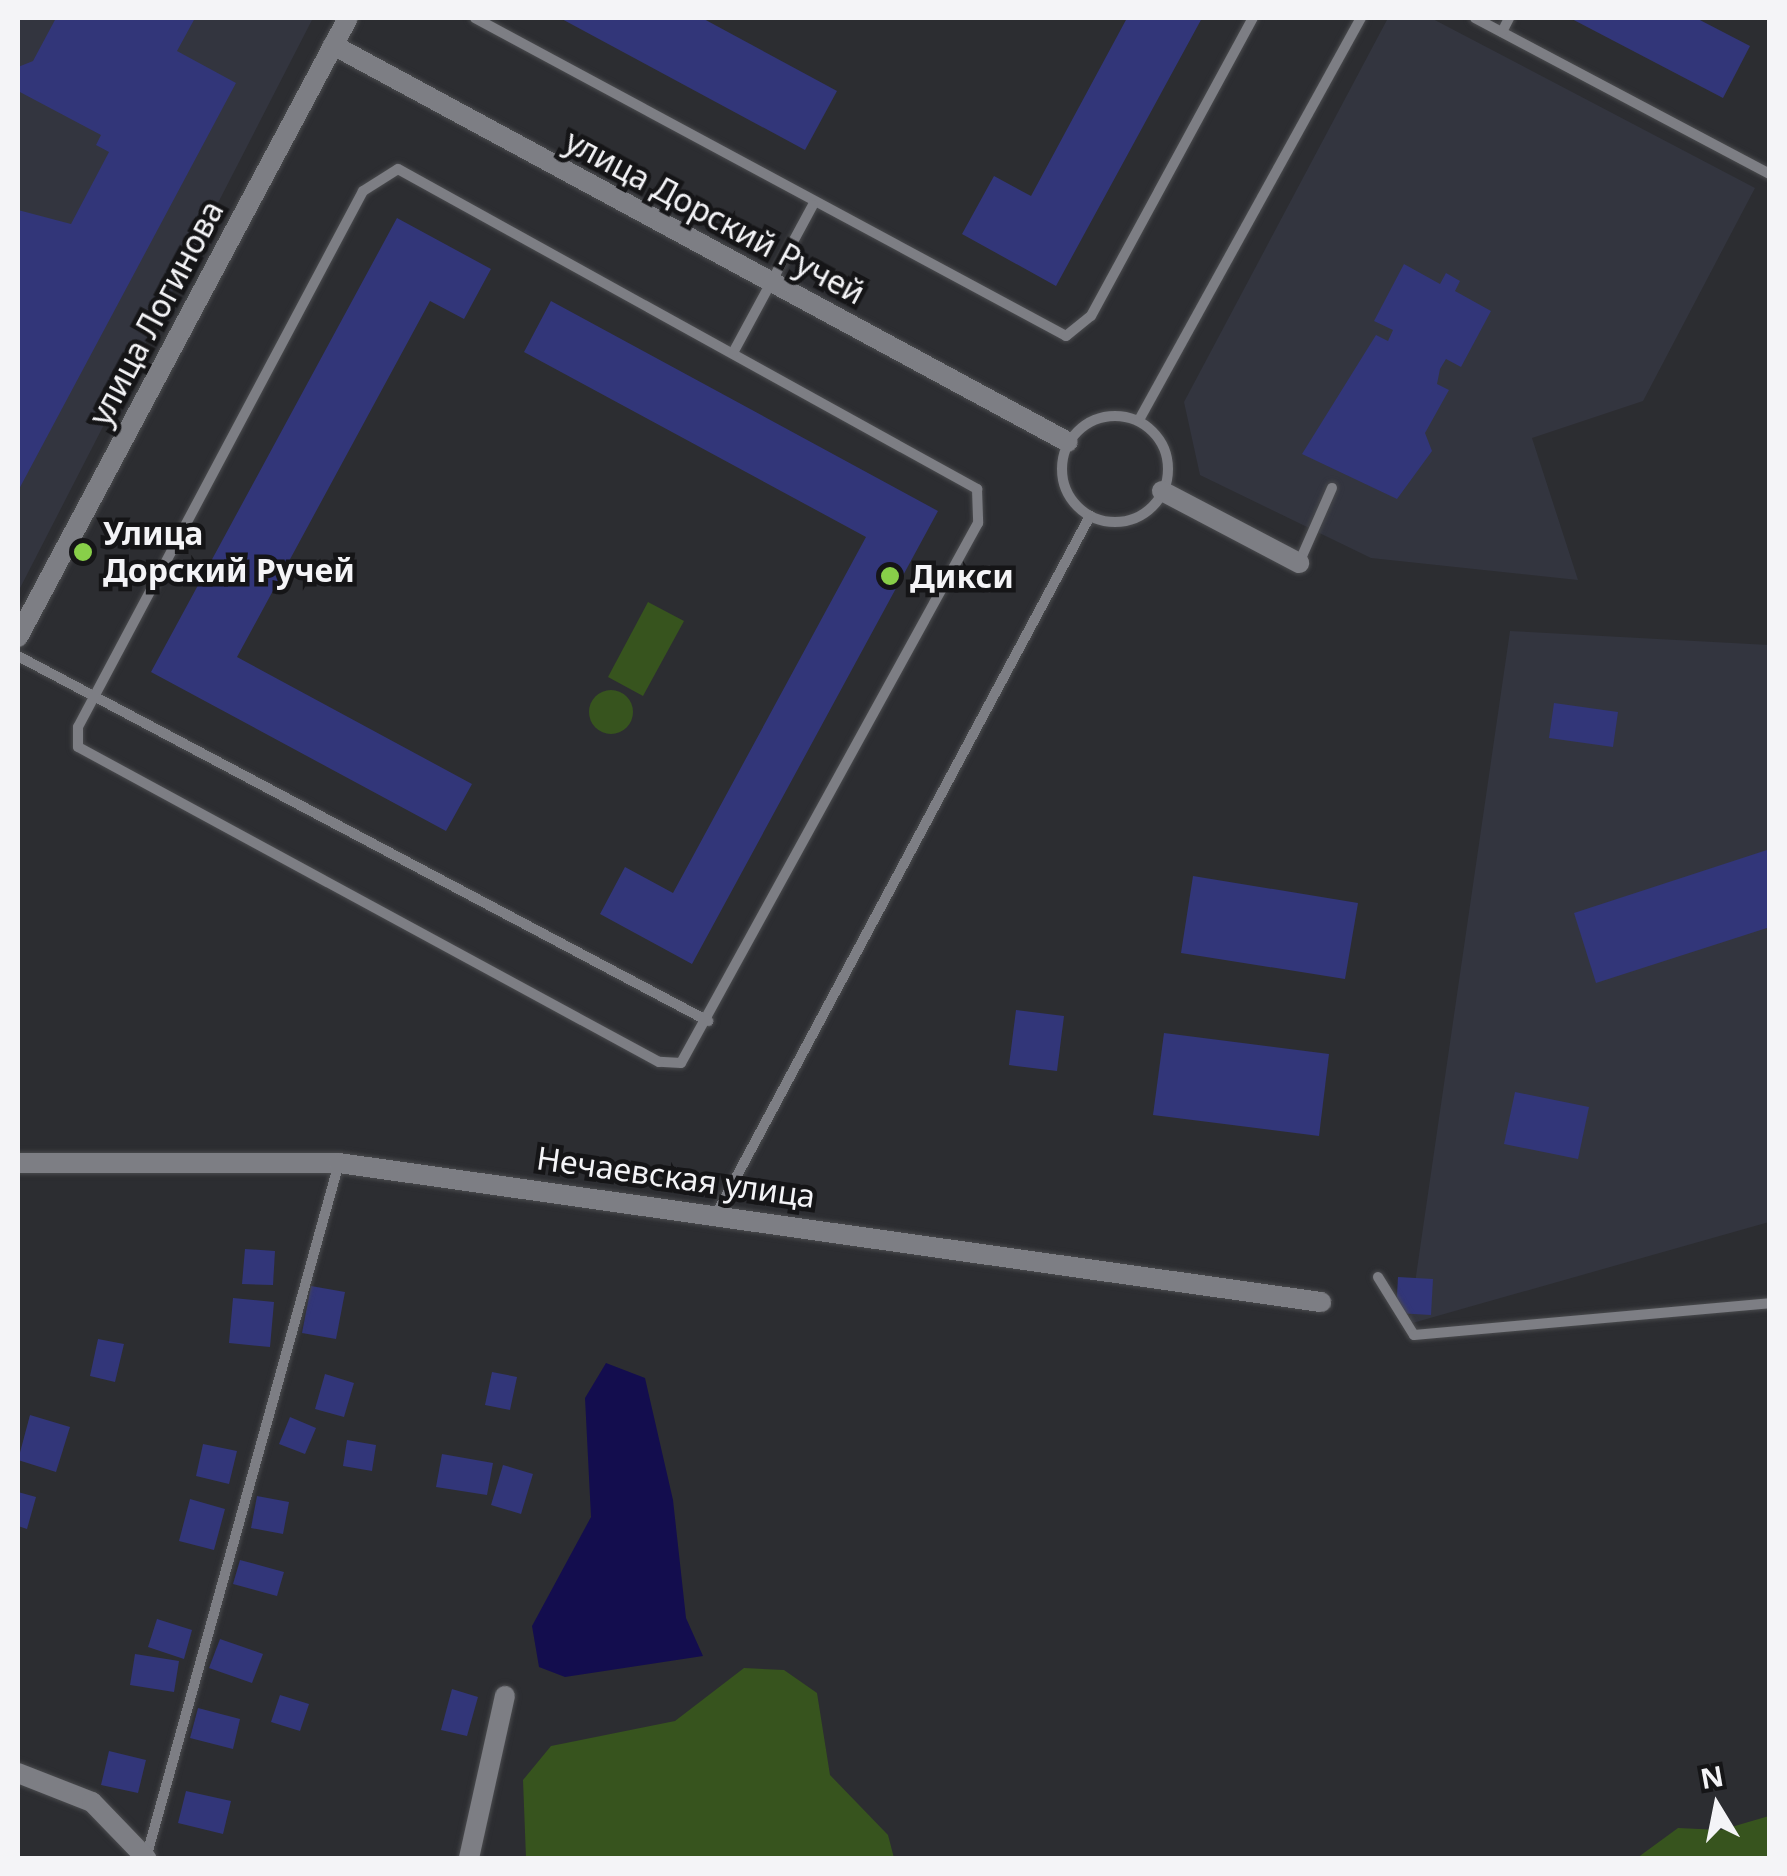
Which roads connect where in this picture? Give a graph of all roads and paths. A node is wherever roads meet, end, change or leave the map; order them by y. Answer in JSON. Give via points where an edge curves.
{"nodes":[{"id":1,"x":348,"y":18,"type":"edge"},
{"id":2,"x":475,"y":18,"type":"edge"},
{"id":3,"x":1253,"y":18,"type":"edge"},
{"id":4,"x":1362,"y":18,"type":"edge"},
{"id":5,"x":1475,"y":18,"type":"edge"},
{"id":6,"x":1509,"y":18,"type":"edge"},
{"id":7,"x":1502,"y":32,"type":"junction"},
{"id":8,"x":333,"y":45,"type":"junction"},
{"id":9,"x":1770,"y":174,"type":"edge"},
{"id":10,"x":813,"y":205,"type":"junction"},
{"id":11,"x":772,"y":282,"type":"junction"},
{"id":12,"x":734,"y":351,"type":"junction"},
{"id":13,"x":1139,"y":420,"type":"junction"},
{"id":14,"x":1068,"y":442,"type":"junction"},
{"id":15,"x":1332,"y":488,"type":"dead end"},
{"id":16,"x":1162,"y":491,"type":"junction"},
{"id":17,"x":1090,"y":516,"type":"junction"},
{"id":18,"x":1299,"y":563,"type":"joint"},
{"id":19,"x":18,"y":638,"type":"edge"},
{"id":20,"x":18,"y":656,"type":"edge"},
{"id":21,"x":94,"y":697,"type":"junction"},
{"id":22,"x":708,"y":1021,"type":"junction"},
{"id":23,"x":340,"y":1162,"type":"junction"},
{"id":24,"x":18,"y":1163,"type":"edge"},
{"id":25,"x":718,"y":1212,"type":"junction"},
{"id":26,"x":1378,"y":1277,"type":"dead end"},
{"id":27,"x":1321,"y":1302,"type":"dead end"},
{"id":28,"x":1770,"y":1303,"type":"edge"},
{"id":29,"x":505,"y":1696,"type":"dead end"},
{"id":30,"x":18,"y":1772,"type":"edge"},
{"id":31,"x":146,"y":1858,"type":"edge"},
{"id":32,"x":470,"y":1858,"type":"edge"}],
"edges":[{"from":1,"to":8,"type":"street","name":"улица Логинова"},
{"from":2,"to":10,"type":"lane"},
{"from":3,"to":10,"type":"lane","via":[[1081,330],[1050,332]]},
{"from":4,"to":13,"type":"lane"},
{"from":5,"to":7,"type":"lane"},
{"from":6,"to":7,"type":"lane"},
{"from":7,"to":9,"type":"lane"},
{"from":8,"to":11,"type":"street","name":"улица Дорский Ручей"},
{"from":8,"to":19,"type":"street","name":"улица Логинова"},
{"from":10,"to":11,"type":"lane"},
{"from":11,"to":12,"type":"lane"},
{"from":11,"to":14,"type":"street","name":"улица Дорский Ручей"},
{"from":12,"to":21,"type":"lane","via":[[398,169],[374,176]]},
{"from":12,"to":22,"type":"lane","via":[[969,478],[982,506]]},
{"from":13,"to":14,"type":"lane","via":[[1092,420]]},
{"from":13,"to":16,"type":"lane","via":[[1167,457]]},
{"from":14,"to":17,"type":"lane","via":[[1062,478]]},
{"from":15,"to":18,"type":"lane"},
{"from":16,"to":17,"type":"lane","via":[[1134,518]]},
{"from":16,"to":18,"type":"street"},
{"from":17,"to":25,"type":"lane"},
{"from":20,"to":21,"type":"lane"},
{"from":21,"to":22,"type":"lane"},
{"from":21,"to":22,"type":"lane","via":[[78,747],[120,777],[659,1062],[681,1063]]},
{"from":23,"to":24,"type":"street","name":"Нечаевская улица"},
{"from":23,"to":25,"type":"street","name":"Нечаевская улица"},
{"from":23,"to":31,"type":"lane"},
{"from":25,"to":27,"type":"street","name":"Нечаевская улица"},
{"from":26,"to":28,"type":"lane","via":[[1414,1335]]},
{"from":29,"to":32,"type":"street"},
{"from":30,"to":31,"type":"street","via":[[92,1802]]}]}
